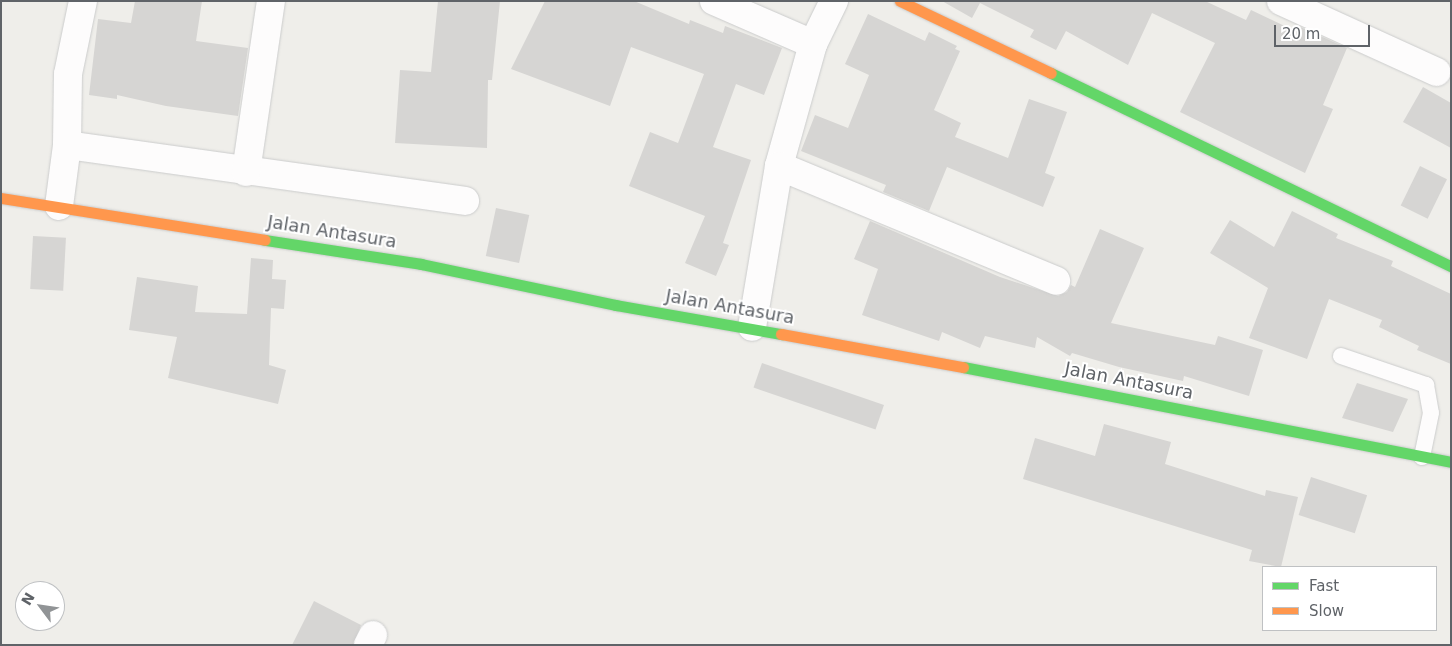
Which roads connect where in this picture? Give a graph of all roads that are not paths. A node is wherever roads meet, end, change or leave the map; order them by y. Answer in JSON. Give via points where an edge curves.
{"nodes":[{"id":1,"x":83,"y":1,"type":"edge"},
{"id":2,"x":271,"y":1,"type":"edge"},
{"id":3,"x":714,"y":1,"type":"edge"},
{"id":4,"x":834,"y":1,"type":"edge"},
{"id":5,"x":900,"y":1,"type":"edge"},
{"id":6,"x":1282,"y":1,"type":"edge"},
{"id":7,"x":813,"y":44,"type":"junction"},
{"id":8,"x":1437,"y":72,"type":"dead end"},
{"id":9,"x":67,"y":145,"type":"junction"},
{"id":10,"x":779,"y":166,"type":"junction"},
{"id":11,"x":246,"y":172,"type":"junction"},
{"id":12,"x":1,"y":198,"type":"edge"},
{"id":13,"x":465,"y":201,"type":"dead end"},
{"id":14,"x":58,"y":206,"type":"junction"},
{"id":15,"x":1451,"y":266,"type":"edge"},
{"id":16,"x":1056,"y":280,"type":"dead end"},
{"id":17,"x":752,"y":327,"type":"junction"},
{"id":18,"x":1341,"y":356,"type":"dead end"},
{"id":19,"x":1422,"y":457,"type":"junction"},
{"id":20,"x":1451,"y":462,"type":"edge"}],
"edges":[{"from":1,"to":9,"type":"street","via":[[68,74]]},
{"from":2,"to":11,"type":"street"},
{"from":3,"to":7,"type":"street"},
{"from":4,"to":7,"type":"street"},
{"from":5,"to":15,"type":"main road"},
{"from":6,"to":8,"type":"street"},
{"from":7,"to":10,"type":"street"},
{"from":9,"to":11,"type":"street"},
{"from":9,"to":14,"type":"street"},
{"from":10,"to":16,"type":"street"},
{"from":10,"to":17,"type":"street"},
{"from":11,"to":13,"type":"street"},
{"from":12,"to":14,"type":"main road","name":"Jalan Antasura"},
{"from":14,"to":17,"type":"main road","name":"Jalan Antasura","via":[[421,264],[616,305]]},
{"from":17,"to":19,"type":"main road","name":"Jalan Antasura"},
{"from":18,"to":19,"type":"lane","via":[[1426,385],[1431,413]]},
{"from":19,"to":20,"type":"main road","name":"Jalan Antasura"}]}
